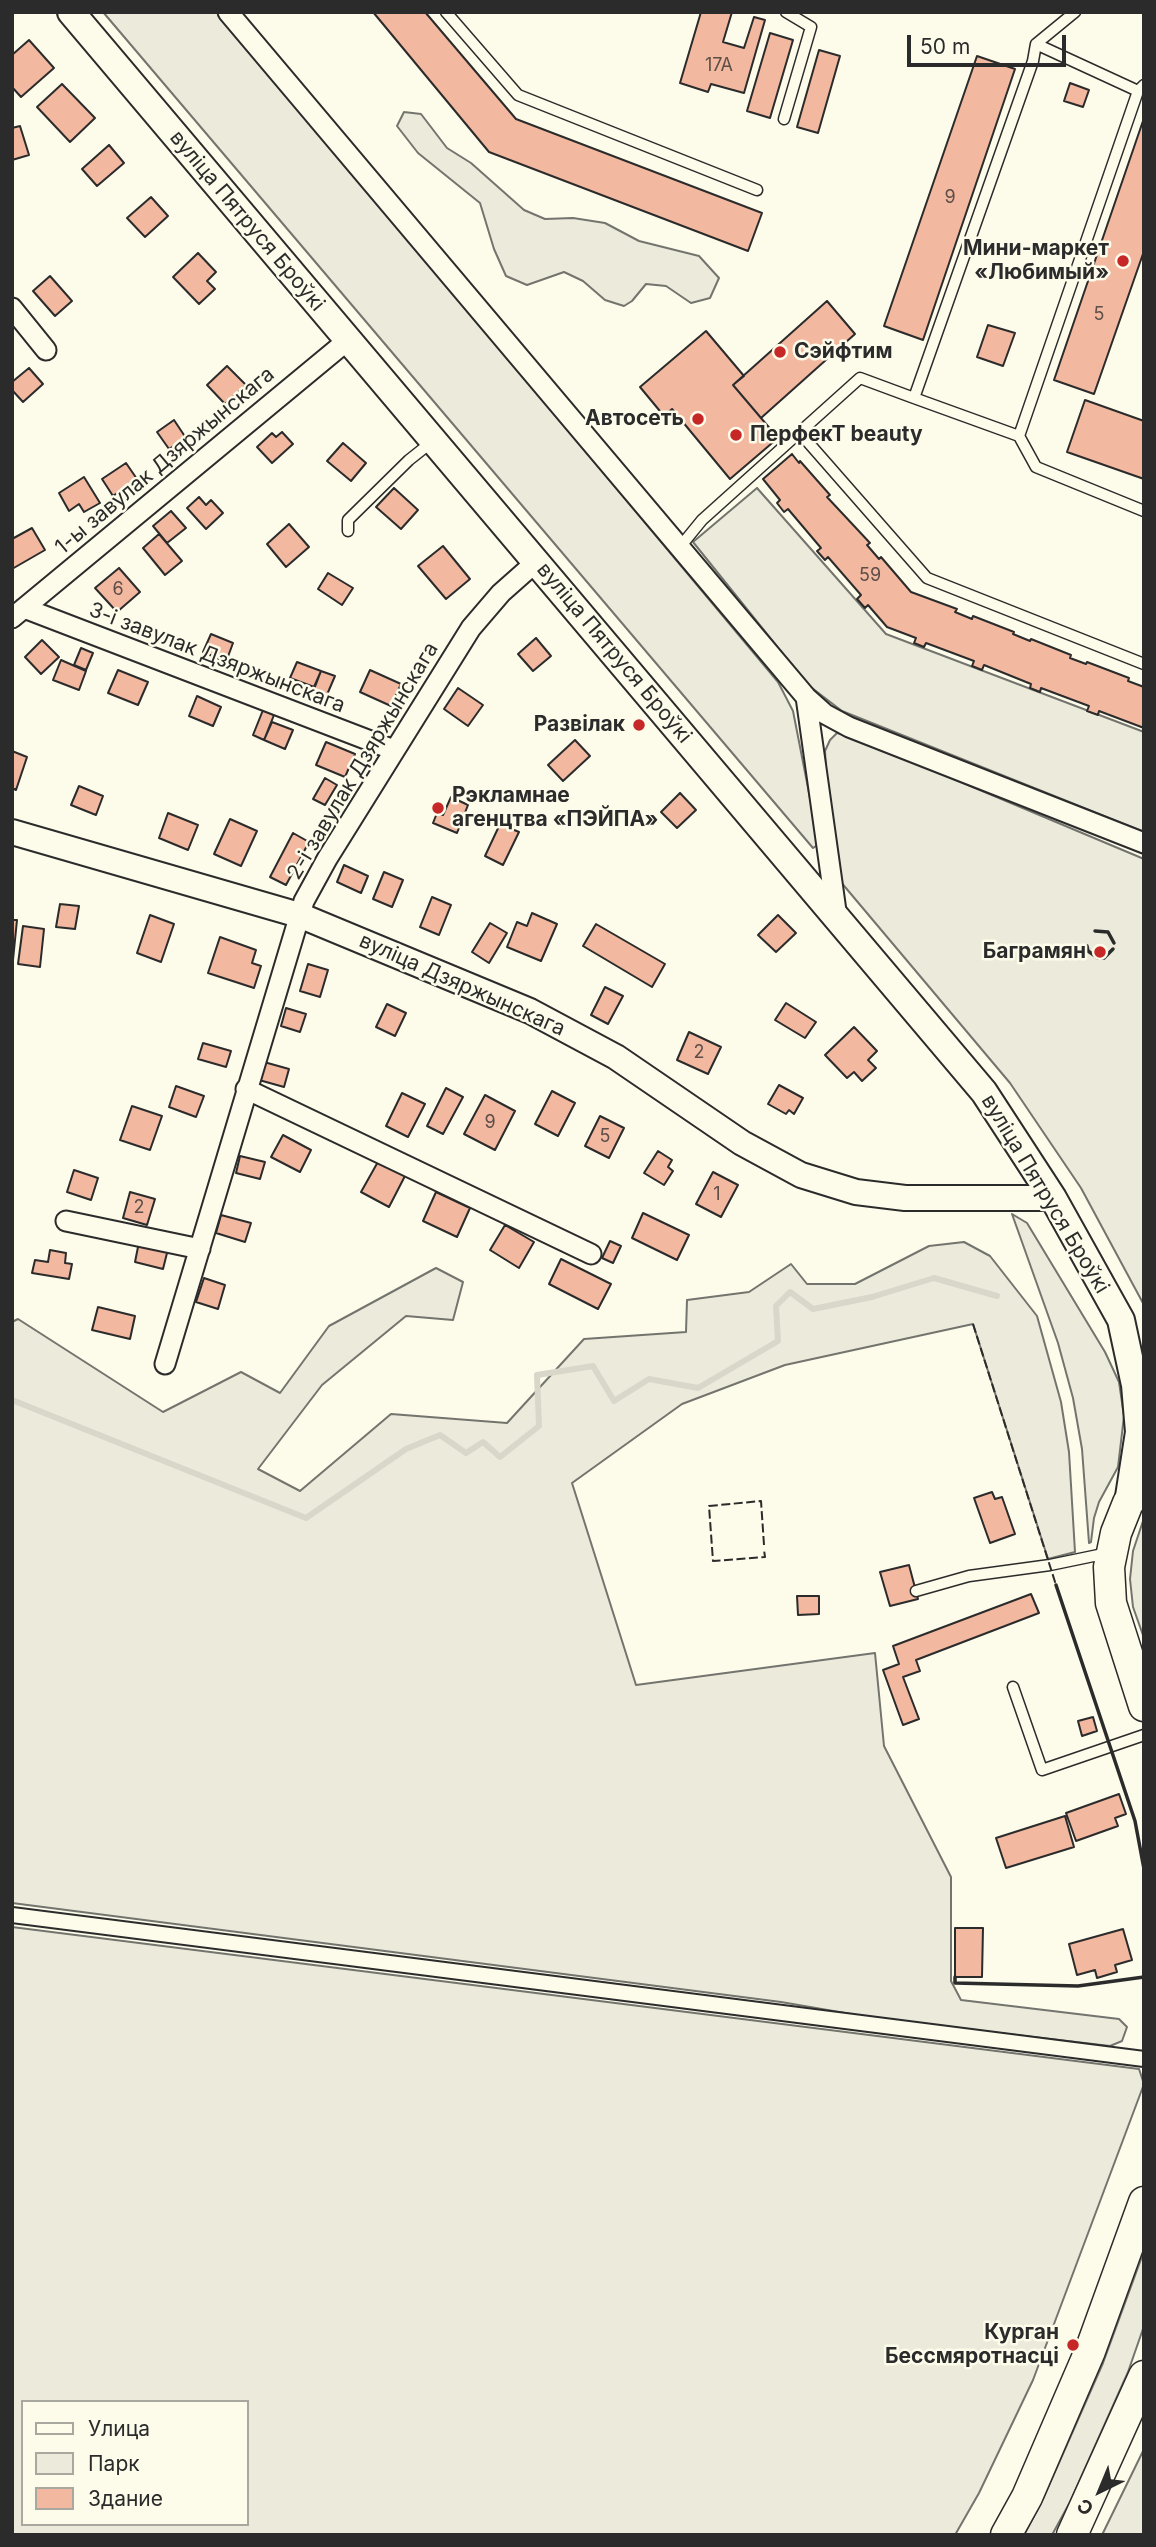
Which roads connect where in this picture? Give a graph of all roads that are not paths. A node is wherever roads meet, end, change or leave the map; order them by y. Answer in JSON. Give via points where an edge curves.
{"nodes":[{"id":1,"x":71,"y":12,"type":"edge"},
{"id":2,"x":228,"y":12,"type":"edge"},
{"id":3,"x":446,"y":12,"type":"edge"},
{"id":4,"x":786,"y":12,"type":"edge"},
{"id":5,"x":1075,"y":12,"type":"edge"},
{"id":6,"x":1036,"y":44,"type":"junction"},
{"id":7,"x":1141,"y":88,"type":"edge"},
{"id":8,"x":784,"y":119,"type":"dead end"},
{"id":9,"x":757,"y":190,"type":"dead end"},
{"id":10,"x":12,"y":308,"type":"edge"},
{"id":11,"x":348,"y":340,"type":"junction"},
{"id":12,"x":46,"y":350,"type":"dead end"},
{"id":13,"x":914,"y":398,"type":"junction"},
{"id":14,"x":800,"y":433,"type":"junction"},
{"id":15,"x":1020,"y":436,"type":"junction"},
{"id":16,"x":433,"y":440,"type":"junction"},
{"id":17,"x":1144,"y":510,"type":"edge"},
{"id":18,"x":348,"y":531,"type":"dead end"},
{"id":19,"x":680,"y":547,"type":"junction"},
{"id":20,"x":536,"y":562,"type":"junction"},
{"id":21,"x":18,"y":613,"type":"edge"},
{"id":22,"x":1144,"y":664,"type":"edge"},
{"id":23,"x":806,"y":697,"type":"junction"},
{"id":24,"x":394,"y":750,"type":"junction"},
{"id":25,"x":12,"y":832,"type":"edge"},
{"id":26,"x":1144,"y":843,"type":"edge"},
{"id":27,"x":299,"y":915,"type":"junction"},
{"id":28,"x":837,"y":918,"type":"junction"},
{"id":29,"x":246,"y":1089,"type":"junction"},
{"id":30,"x":1053,"y":1198,"type":"junction"},
{"id":31,"x":66,"y":1221,"type":"dead end"},
{"id":32,"x":200,"y":1249,"type":"junction"},
{"id":33,"x":591,"y":1254,"type":"dead end"},
{"id":34,"x":1121,"y":1320,"type":"junction"},
{"id":35,"x":1144,"y":1341,"type":"edge"},
{"id":36,"x":166,"y":1364,"type":"dead end"},
{"id":37,"x":1136,"y":1494,"type":"edge"},
{"id":38,"x":1112,"y":1552,"type":"junction"},
{"id":39,"x":916,"y":1591,"type":"dead end"},
{"id":40,"x":1122,"y":1642,"type":"junction"},
{"id":41,"x":1144,"y":1678,"type":"edge"},
{"id":42,"x":1013,"y":1687,"type":"dead end"},
{"id":43,"x":1144,"y":1706,"type":"edge"},
{"id":44,"x":1144,"y":1735,"type":"edge"},
{"id":45,"x":12,"y":1915,"type":"edge"},
{"id":46,"x":1144,"y":2059,"type":"edge"},
{"id":47,"x":1144,"y":2202,"type":"edge"},
{"id":48,"x":1144,"y":2376,"type":"edge"},
{"id":49,"x":1006,"y":2535,"type":"edge"},
{"id":50,"x":1072,"y":2535,"type":"edge"}],
"edges":[{"from":1,"to":11,"type":"main road","name":"вуліца Пятруся Броўкі"},
{"from":2,"to":19,"type":"street"},
{"from":3,"to":9,"type":"lane","via":[[518,95]]},
{"from":4,"to":8,"type":"lane","via":[[811,27]]},
{"from":5,"to":6,"type":"lane"},
{"from":6,"to":7,"type":"lane"},
{"from":6,"to":13,"type":"lane"},
{"from":7,"to":15,"type":"lane"},
{"from":10,"to":12,"type":"street"},
{"from":11,"to":16,"type":"main road","name":"вуліца Пятруся Броўкі"},
{"from":11,"to":21,"type":"street","name":"1-ы завулак Дзяржынскага"},
{"from":13,"to":14,"type":"lane","via":[[860,379]]},
{"from":13,"to":15,"type":"lane"},
{"from":14,"to":19,"type":"lane","via":[[702,520]]},
{"from":14,"to":22,"type":"lane","via":[[927,578]]},
{"from":15,"to":17,"type":"lane","via":[[1035,467]]},
{"from":16,"to":18,"type":"lane","via":[[348,520]]},
{"from":16,"to":20,"type":"main road","name":"вуліца Пятруся Броўкі"},
{"from":19,"to":23,"type":"street"},
{"from":20,"to":24,"type":"street","name":"2-і завулак Дзяржынскага","via":[[471,628]]},
{"from":20,"to":28,"type":"main road","name":"вуліца Пятруся Броўкі"},
{"from":21,"to":24,"type":"street","name":"3-і завулак Дзяржынскага"},
{"from":23,"to":26,"type":"street","via":[[849,727]]},
{"from":23,"to":28,"type":"street"},
{"from":24,"to":27,"type":"street","name":"2-і завулак Дзяржынскага","via":[[327,859]]},
{"from":25,"to":27,"type":"street","name":"вуліца Дзяржынскага"},
{"from":27,"to":29,"type":"street","name":"2-і завулак Дзяржынскага"},
{"from":27,"to":30,"type":"street","name":"вуліца Дзяржынскага","via":[[530,1011],[616,1057],[742,1143],[800,1175],[856,1192],[905,1198]]},
{"from":28,"to":30,"type":"main road","name":"вуліца Пятруся Броўкі","via":[[984,1093]]},
{"from":29,"to":32,"type":"street","name":"2-і завулак Дзяржынскага"},
{"from":29,"to":33,"type":"street"},
{"from":30,"to":34,"type":"main road","name":"вуліца Пятруся Броўкі"},
{"from":31,"to":32,"type":"street"},
{"from":32,"to":36,"type":"street","name":"2-і завулак Дзяржынскага"},
{"from":34,"to":35,"type":"main road","name":"вуліца Пятруся Броўкі"},
{"from":34,"to":37,"type":"main road","name":"вуліца Пятруся Броўкі","via":[[1135,1385],[1139,1432]]},
{"from":37,"to":38,"type":"main road","via":[[1116,1532]]},
{"from":38,"to":39,"type":"lane","via":[[969,1576]]},
{"from":38,"to":40,"type":"main road","via":[[1111,1603]]},
{"from":40,"to":41,"type":"main road"},
{"from":40,"to":43,"type":"main road"},
{"from":42,"to":44,"type":"lane","via":[[1042,1770]]},
{"from":45,"to":46,"type":"street"},
{"from":47,"to":49,"type":"main road","via":[[1090,2351]]},
{"from":48,"to":50,"type":"main road"}]}
